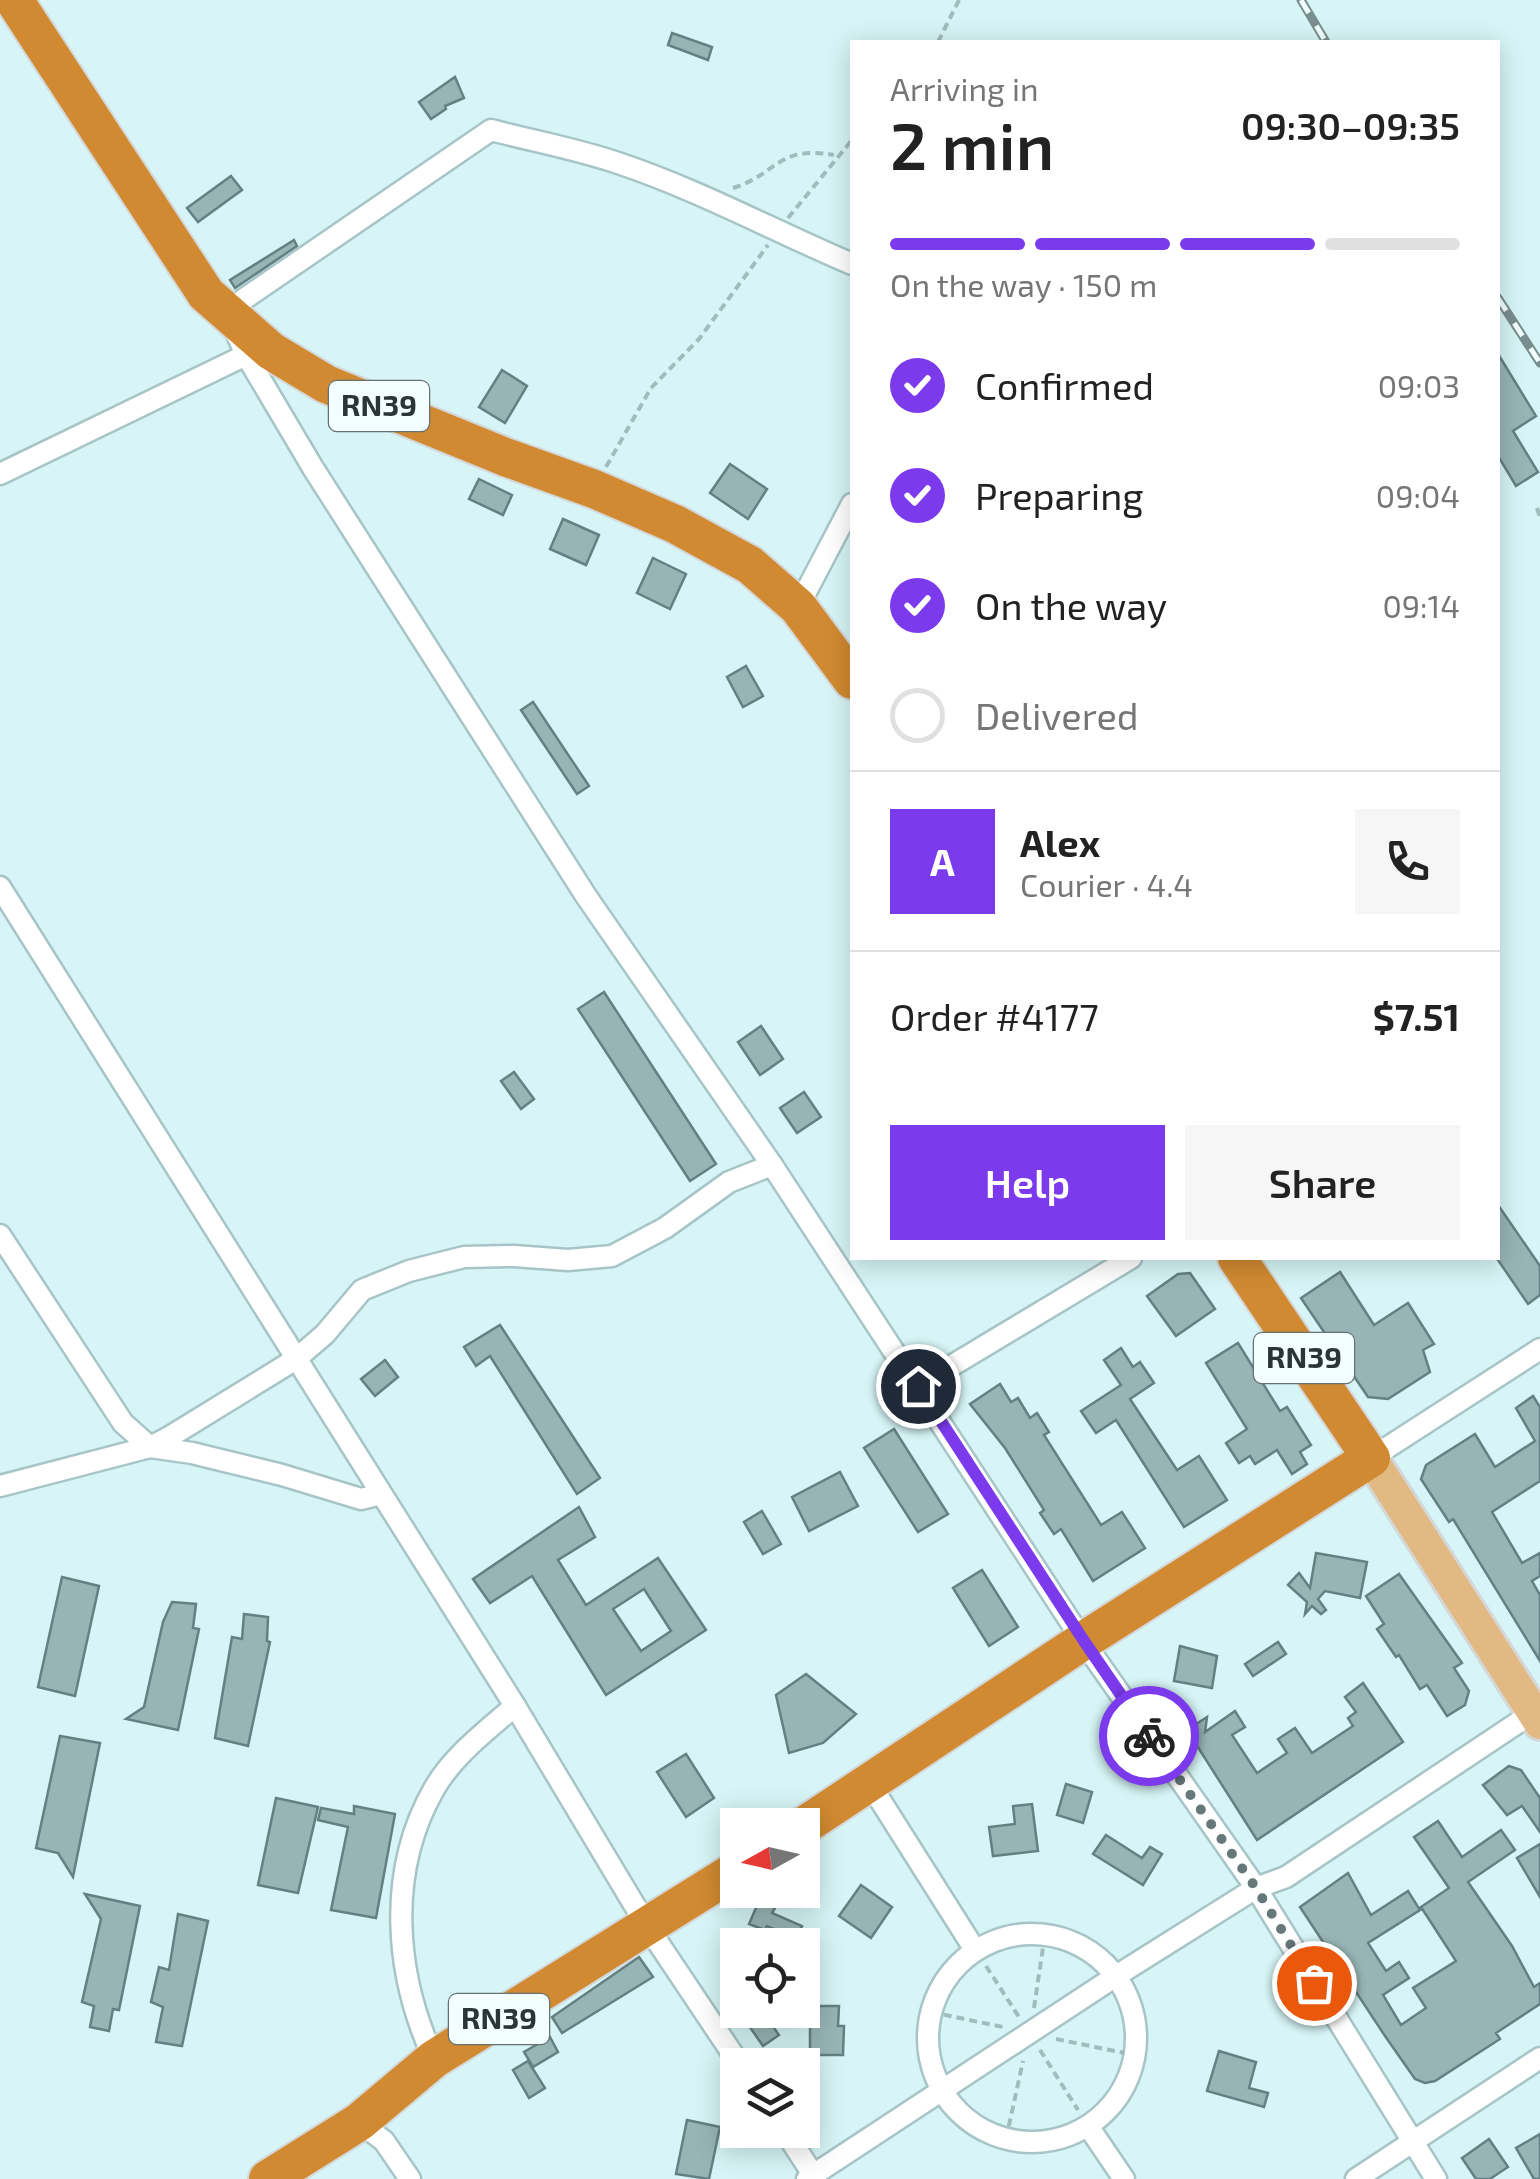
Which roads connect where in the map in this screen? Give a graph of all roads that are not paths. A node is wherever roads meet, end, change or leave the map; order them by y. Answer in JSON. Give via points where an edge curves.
{"nodes":[{"id":1,"x":14,"y":0,"type":"edge"},
{"id":2,"x":850,"y":263,"type":"edge"},
{"id":3,"x":228,"y":314,"type":"junction"},
{"id":4,"x":246,"y":355,"type":"junction"},
{"id":5,"x":0,"y":474,"type":"edge"},
{"id":6,"x":850,"y":508,"type":"edge"},
{"id":7,"x":798,"y":607,"type":"junction"},
{"id":8,"x":850,"y":677,"type":"edge"},
{"id":9,"x":0,"y":887,"type":"edge"},
{"id":10,"x":772,"y":1165,"type":"junction"},
{"id":11,"x":0,"y":1235,"type":"edge"},
{"id":12,"x":1128,"y":1260,"type":"edge"},
{"id":13,"x":1238,"y":1260,"type":"edge"},
{"id":14,"x":1540,"y":1350,"type":"edge"},
{"id":15,"x":296,"y":1359,"type":"junction"},
{"id":16,"x":918,"y":1386,"type":"junction"},
{"id":17,"x":150,"y":1447,"type":"junction"},
{"id":18,"x":1371,"y":1458,"type":"junction"},
{"id":19,"x":0,"y":1486,"type":"edge"},
{"id":20,"x":381,"y":1494,"type":"junction"},
{"id":21,"x":1084,"y":1641,"type":"junction"},
{"id":22,"x":514,"y":1706,"type":"junction"},
{"id":23,"x":1538,"y":1715,"type":"edge"},
{"id":24,"x":870,"y":1784,"type":"junction"},
{"id":25,"x":820,"y":1816,"type":"edge"},
{"id":26,"x":720,"y":1880,"type":"edge"},
{"id":27,"x":1256,"y":1888,"type":"junction"},
{"id":28,"x":648,"y":1926,"type":"junction"},
{"id":29,"x":975,"y":1950,"type":"junction"},
{"id":30,"x":1116,"y":1976,"type":"junction"},
{"id":31,"x":729,"y":2048,"type":"edge"},
{"id":32,"x":1540,"y":2058,"type":"edge"},
{"id":33,"x":434,"y":2059,"type":"junction"},
{"id":34,"x":942,"y":2090,"type":"junction"},
{"id":35,"x":359,"y":2122,"type":"junction"},
{"id":36,"x":1088,"y":2126,"type":"junction"},
{"id":37,"x":1412,"y":2142,"type":"junction"},
{"id":38,"x":794,"y":2148,"type":"edge"},
{"id":39,"x":812,"y":2178,"type":"edge"},
{"id":40,"x":268,"y":2179,"type":"edge"},
{"id":41,"x":410,"y":2179,"type":"edge"},
{"id":42,"x":1124,"y":2179,"type":"edge"},
{"id":43,"x":1356,"y":2179,"type":"edge"},
{"id":44,"x":1436,"y":2179,"type":"edge"}],
"edges":[{"from":1,"to":3,"type":"highway","number":"RN39","via":[[206,294]]},
{"from":2,"to":3,"type":"street","via":[[616,162],[491,130]]},
{"from":3,"to":4,"type":"street"},
{"from":3,"to":7,"type":"highway","number":"RN39","via":[[271,351],[326,384],[674,524],[750,565]]},
{"from":4,"to":5,"type":"street"},
{"from":4,"to":10,"type":"street","via":[[586,896]]},
{"from":6,"to":7,"type":"street"},
{"from":7,"to":8,"type":"highway","number":"RN39"},
{"from":9,"to":15,"type":"street"},
{"from":10,"to":15,"type":"street","via":[[729,1182],[612,1256],[464,1257],[362,1290]]},
{"from":10,"to":16,"type":"street"},
{"from":11,"to":17,"type":"street","via":[[123,1423]]},
{"from":12,"to":16,"type":"street"},
{"from":13,"to":18,"type":"highway","number":"RN39"},
{"from":14,"to":18,"type":"street"},
{"from":15,"to":17,"type":"street"},
{"from":15,"to":20,"type":"street"},
{"from":16,"to":21,"type":"street"},
{"from":17,"to":19,"type":"street"},
{"from":17,"to":20,"type":"street","via":[[361,1498]]},
{"from":18,"to":21,"type":"highway"},
{"from":18,"to":23,"type":"main road"},
{"from":20,"to":22,"type":"street"},
{"from":21,"to":24,"type":"highway"},
{"from":21,"to":27,"type":"street"},
{"from":22,"to":28,"type":"street"},
{"from":22,"to":33,"type":"street","via":[[435,1787],[407,1864],[403,1964]]},
{"from":23,"to":27,"type":"street","via":[[1286,1877]]},
{"from":24,"to":25,"type":"highway"},
{"from":24,"to":29,"type":"street"},
{"from":26,"to":28,"type":"highway","number":"RN39"},
{"from":27,"to":30,"type":"street"},
{"from":27,"to":37,"type":"street"},
{"from":28,"to":31,"type":"street"},
{"from":28,"to":33,"type":"highway","number":"RN39"},
{"from":29,"to":30,"type":"street","via":[[1006,1936],[1046,1934],[1089,1950]]},
{"from":29,"to":34,"type":"street","via":[[940,1988],[929,2020],[928,2054]]},
{"from":30,"to":34,"type":"street"},
{"from":30,"to":36,"type":"street","via":[[1134,2021],[1134,2056],[1123,2088]]},
{"from":32,"to":37,"type":"street"},
{"from":33,"to":35,"type":"highway","number":"RN39"},
{"from":34,"to":36,"type":"street","via":[[974,2126],[1006,2140],[1040,2142]]},
{"from":34,"to":39,"type":"street"},
{"from":35,"to":40,"type":"highway","number":"RN39"},
{"from":35,"to":41,"type":"street","via":[[384,2140]]},
{"from":36,"to":42,"type":"street"},
{"from":37,"to":43,"type":"street"},
{"from":37,"to":44,"type":"street"},
{"from":38,"to":39,"type":"street"}]}
